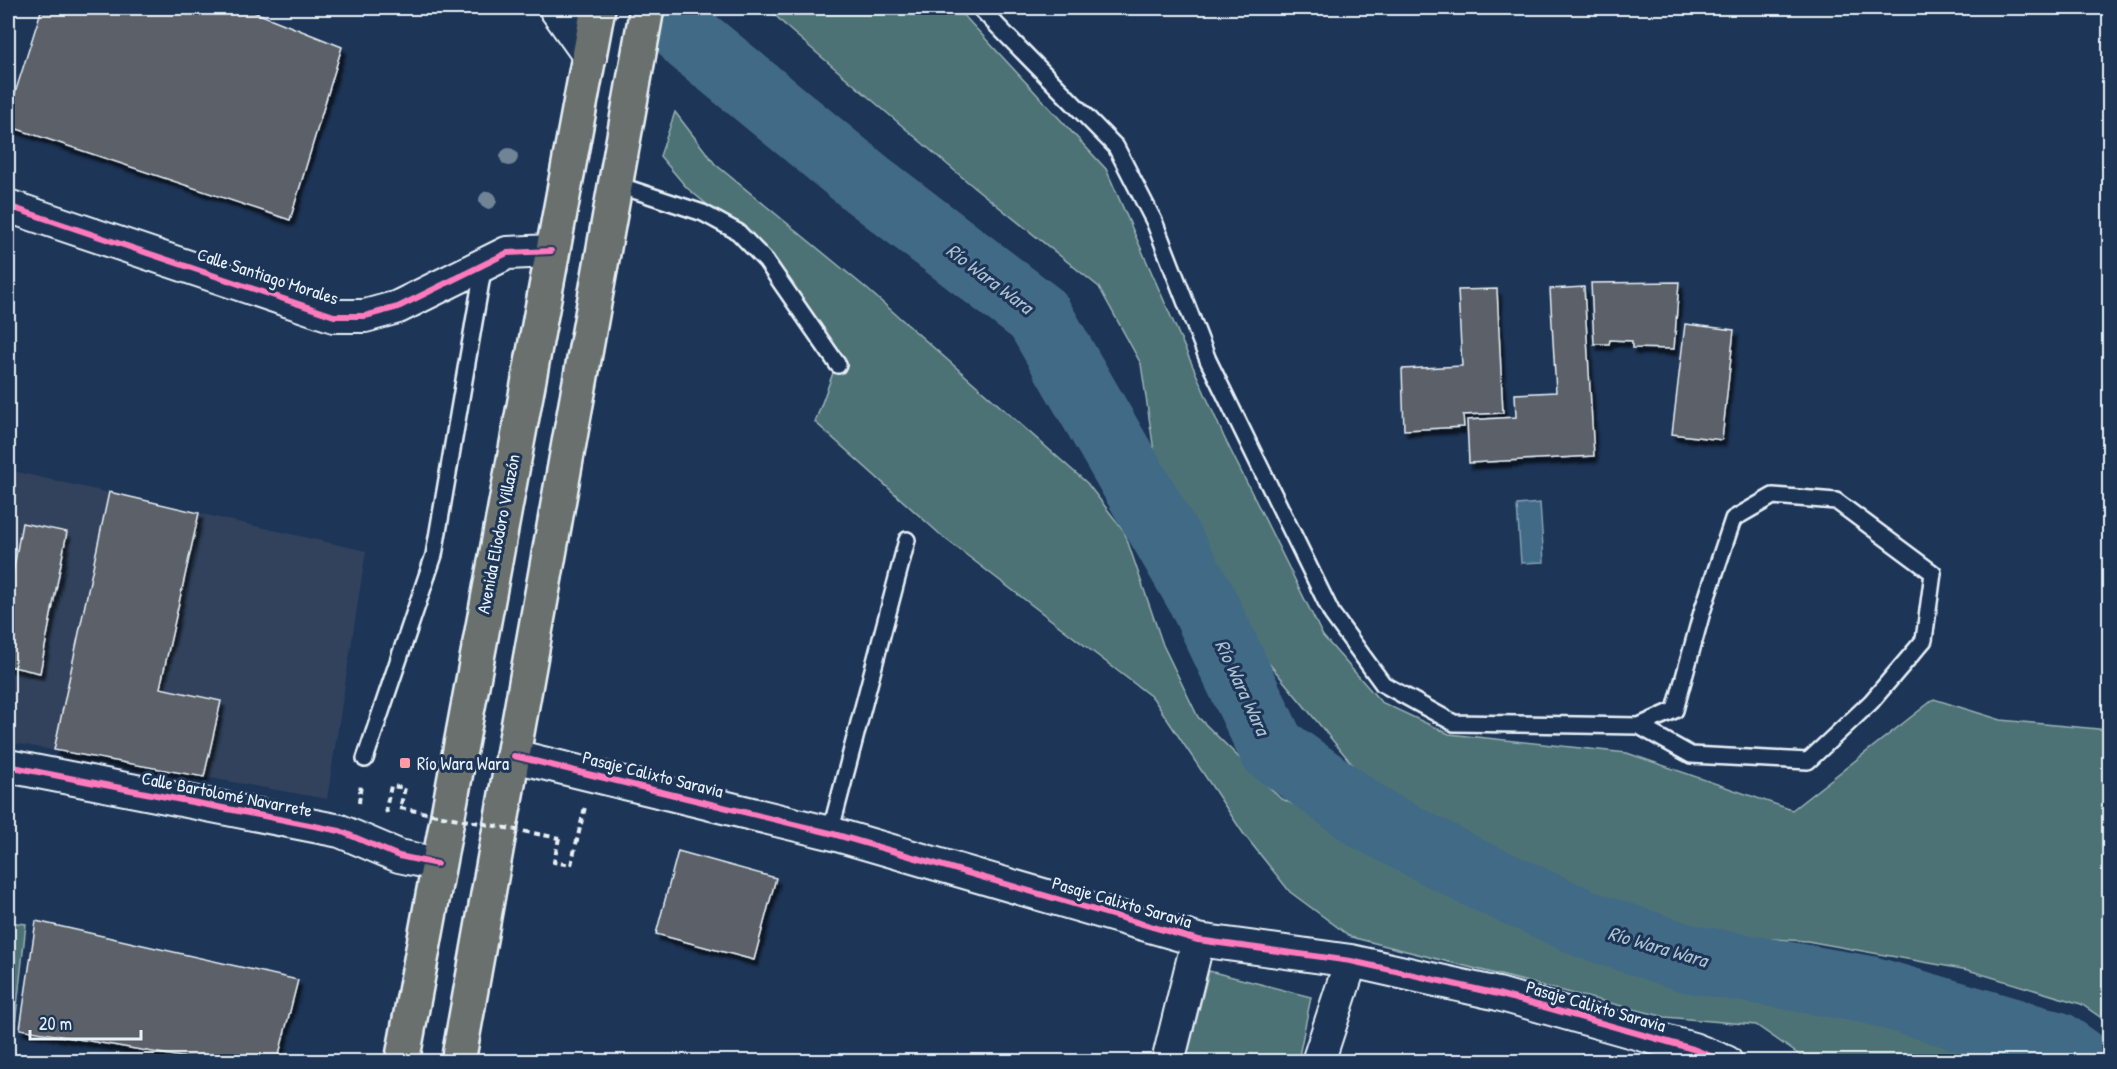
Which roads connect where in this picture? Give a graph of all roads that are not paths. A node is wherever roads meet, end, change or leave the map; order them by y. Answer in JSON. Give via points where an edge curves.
{"nodes":[{"id":1,"x":555,"y":8,"type":"edge"},
{"id":2,"x":647,"y":8,"type":"edge"},
{"id":3,"x":980,"y":8,"type":"edge"},
{"id":4,"x":594,"y":32,"type":"edge"},
{"id":5,"x":615,"y":184,"type":"junction"},
{"id":6,"x":8,"y":206,"type":"edge"},
{"id":7,"x":551,"y":251,"type":"junction"},
{"id":8,"x":484,"y":264,"type":"junction"},
{"id":9,"x":838,"y":365,"type":"dead end"},
{"id":10,"x":908,"y":540,"type":"dead end"},
{"id":11,"x":1639,"y":726,"type":"junction"},
{"id":12,"x":514,"y":756,"type":"junction"},
{"id":13,"x":365,"y":759,"type":"dead end"},
{"id":14,"x":8,"y":766,"type":"edge"},
{"id":15,"x":830,"y":833,"type":"junction"},
{"id":16,"x":437,"y":864,"type":"junction"},
{"id":17,"x":1198,"y":940,"type":"junction"},
{"id":18,"x":1351,"y":961,"type":"junction"},
{"id":19,"x":1691,"y":1055,"type":"edge"},
{"id":20,"x":402,"y":1062,"type":"edge"},
{"id":21,"x":458,"y":1062,"type":"edge"},
{"id":22,"x":1168,"y":1062,"type":"edge"},
{"id":23,"x":1318,"y":1062,"type":"edge"},
{"id":24,"x":1726,"y":1062,"type":"edge"}],
"edges":[{"from":1,"to":4,"type":"street"},
{"from":2,"to":5,"type":"highway"},
{"from":3,"to":11,"type":"lane","via":[[1116,147],[1154,221],[1208,360],[1332,614],[1383,684],[1454,723]]},
{"from":4,"to":7,"type":"highway","name":"Avenida Eliodoro Villazón"},
{"from":5,"to":9,"type":"lane","via":[[703,213],[738,232],[766,261]]},
{"from":5,"to":12,"type":"highway"},
{"from":6,"to":8,"type":"street","name":"Calle Santiago Morales","via":[[334,316],[365,316],[398,307]]},
{"from":7,"to":8,"type":"street","name":"Calle Santiago Morales","via":[[507,253]]},
{"from":7,"to":16,"type":"highway","name":"Avenida Eliodoro Villazón"},
{"from":8,"to":13,"type":"lane","via":[[434,555]]},
{"from":10,"to":15,"type":"lane"},
{"from":11,"to":11,"type":"lane","via":[[1675,710],[1733,519],[1773,496],[1836,501],[1932,573],[1924,640],[1871,702],[1808,761],[1691,755]]},
{"from":12,"to":15,"type":"street","name":"Pasaje Calixto Saravia"},
{"from":12,"to":21,"type":"highway"},
{"from":14,"to":16,"type":"street","name":"Calle Bartolomé Navarrete","via":[[340,831],[399,856]]},
{"from":15,"to":17,"type":"street","name":"Pasaje Calixto Saravia"},
{"from":16,"to":20,"type":"highway","name":"Avenida Eliodoro Villazón"},
{"from":17,"to":18,"type":"street","name":"Pasaje Calixto Saravia"},
{"from":17,"to":22,"type":"street"},
{"from":18,"to":19,"type":"street","name":"Pasaje Calixto Saravia","via":[[1498,994]]},
{"from":18,"to":23,"type":"street"},
{"from":19,"to":24,"type":"street","name":"Pasaje Calixto Saravia"}]}
